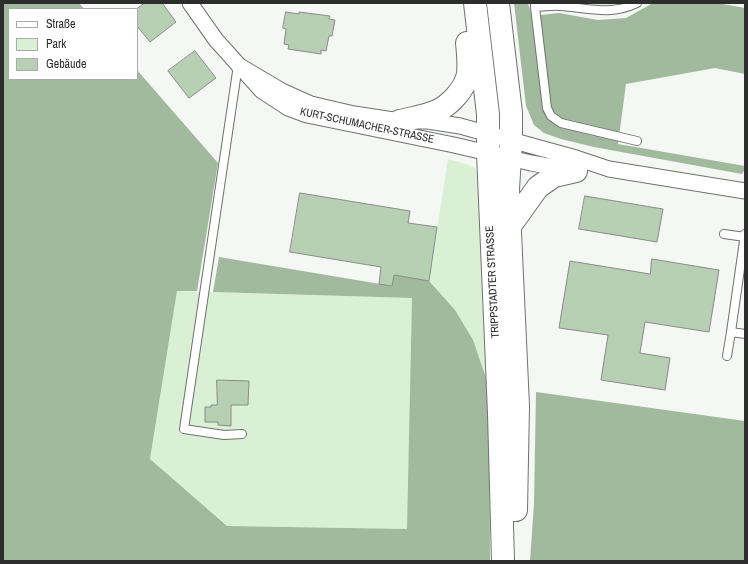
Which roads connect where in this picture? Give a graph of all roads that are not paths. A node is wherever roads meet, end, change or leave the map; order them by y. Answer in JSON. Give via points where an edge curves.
{"nodes":[{"id":1,"x":190,"y":3,"type":"edge"},
{"id":2,"x":469,"y":3,"type":"edge"},
{"id":3,"x":475,"y":3,"type":"edge"},
{"id":4,"x":498,"y":3,"type":"edge"},
{"id":5,"x":637,"y":3,"type":"edge"},
{"id":6,"x":535,"y":5,"type":"edge"},
{"id":7,"x":238,"y":65,"type":"junction"},
{"id":8,"x":400,"y":121,"type":"junction"},
{"id":9,"x":636,"y":141,"type":"dead end"},
{"id":10,"x":488,"y":143,"type":"junction"},
{"id":11,"x":510,"y":149,"type":"junction"},
{"id":12,"x":609,"y":169,"type":"junction"},
{"id":13,"x":576,"y":171,"type":"junction"},
{"id":14,"x":745,"y":191,"type":"edge"},
{"id":15,"x":510,"y":226,"type":"junction"},
{"id":16,"x":724,"y":234,"type":"dead end"},
{"id":17,"x":745,"y":234,"type":"edge"},
{"id":18,"x":745,"y":237,"type":"edge"},
{"id":19,"x":731,"y":332,"type":"junction"},
{"id":20,"x":745,"y":334,"type":"edge"},
{"id":21,"x":728,"y":356,"type":"dead end"},
{"id":22,"x":242,"y":434,"type":"dead end"},
{"id":23,"x":503,"y":561,"type":"edge"},
{"id":24,"x":515,"y":561,"type":"edge"}],
"edges":[{"from":1,"to":7,"type":"street","name":"KURT-SCHUMACHER-STRASSE","via":[[216,40]]},
{"from":2,"to":8,"type":"main road","via":[[463,13],[468,75],[462,88],[451,102],[436,112]]},
{"from":3,"to":10,"type":"main road","name":"TRIPPSTADTER STRASSE","via":[[488,114]]},
{"from":4,"to":11,"type":"main road","name":"TRIPPSTADTER STRASSE","via":[[511,113]]},
{"from":5,"to":6,"type":"lane","via":[[625,9],[610,11]]},
{"from":6,"to":9,"type":"lane","via":[[547,108],[551,116],[561,123]]},
{"from":7,"to":8,"type":"street","name":"KURT-SCHUMACHER-STRASSE","via":[[282,91],[311,104]]},
{"from":7,"to":10,"type":"street","name":"KURT-SCHUMACHER-STRASSE","via":[[262,91],[288,108],[307,116]]},
{"from":7,"to":22,"type":"lane","via":[[184,429],[224,435]]},
{"from":8,"to":10,"type":"street","name":"KURT-SCHUMACHER-STRASSE","via":[[428,121],[460,126]]},
{"from":10,"to":11,"type":"street"},
{"from":10,"to":23,"type":"main road","name":"TRIPPSTADTER STRASSE"},
{"from":11,"to":12,"type":"street","via":[[576,158]]},
{"from":11,"to":13,"type":"street","via":[[531,163]]},
{"from":11,"to":15,"type":"main road","name":"TRIPPSTADTER STRASSE"},
{"from":12,"to":13,"type":"street"},
{"from":12,"to":14,"type":"street"},
{"from":13,"to":15,"type":"main road","via":[[554,176],[538,187]]},
{"from":15,"to":24,"type":"main road","name":"TRIPPSTADTER STRASSE","via":[[518,406]]},
{"from":16,"to":18,"type":"lane"},
{"from":17,"to":18,"type":"lane"},
{"from":18,"to":19,"type":"lane"},
{"from":19,"to":20,"type":"lane"},
{"from":19,"to":21,"type":"lane"}]}
